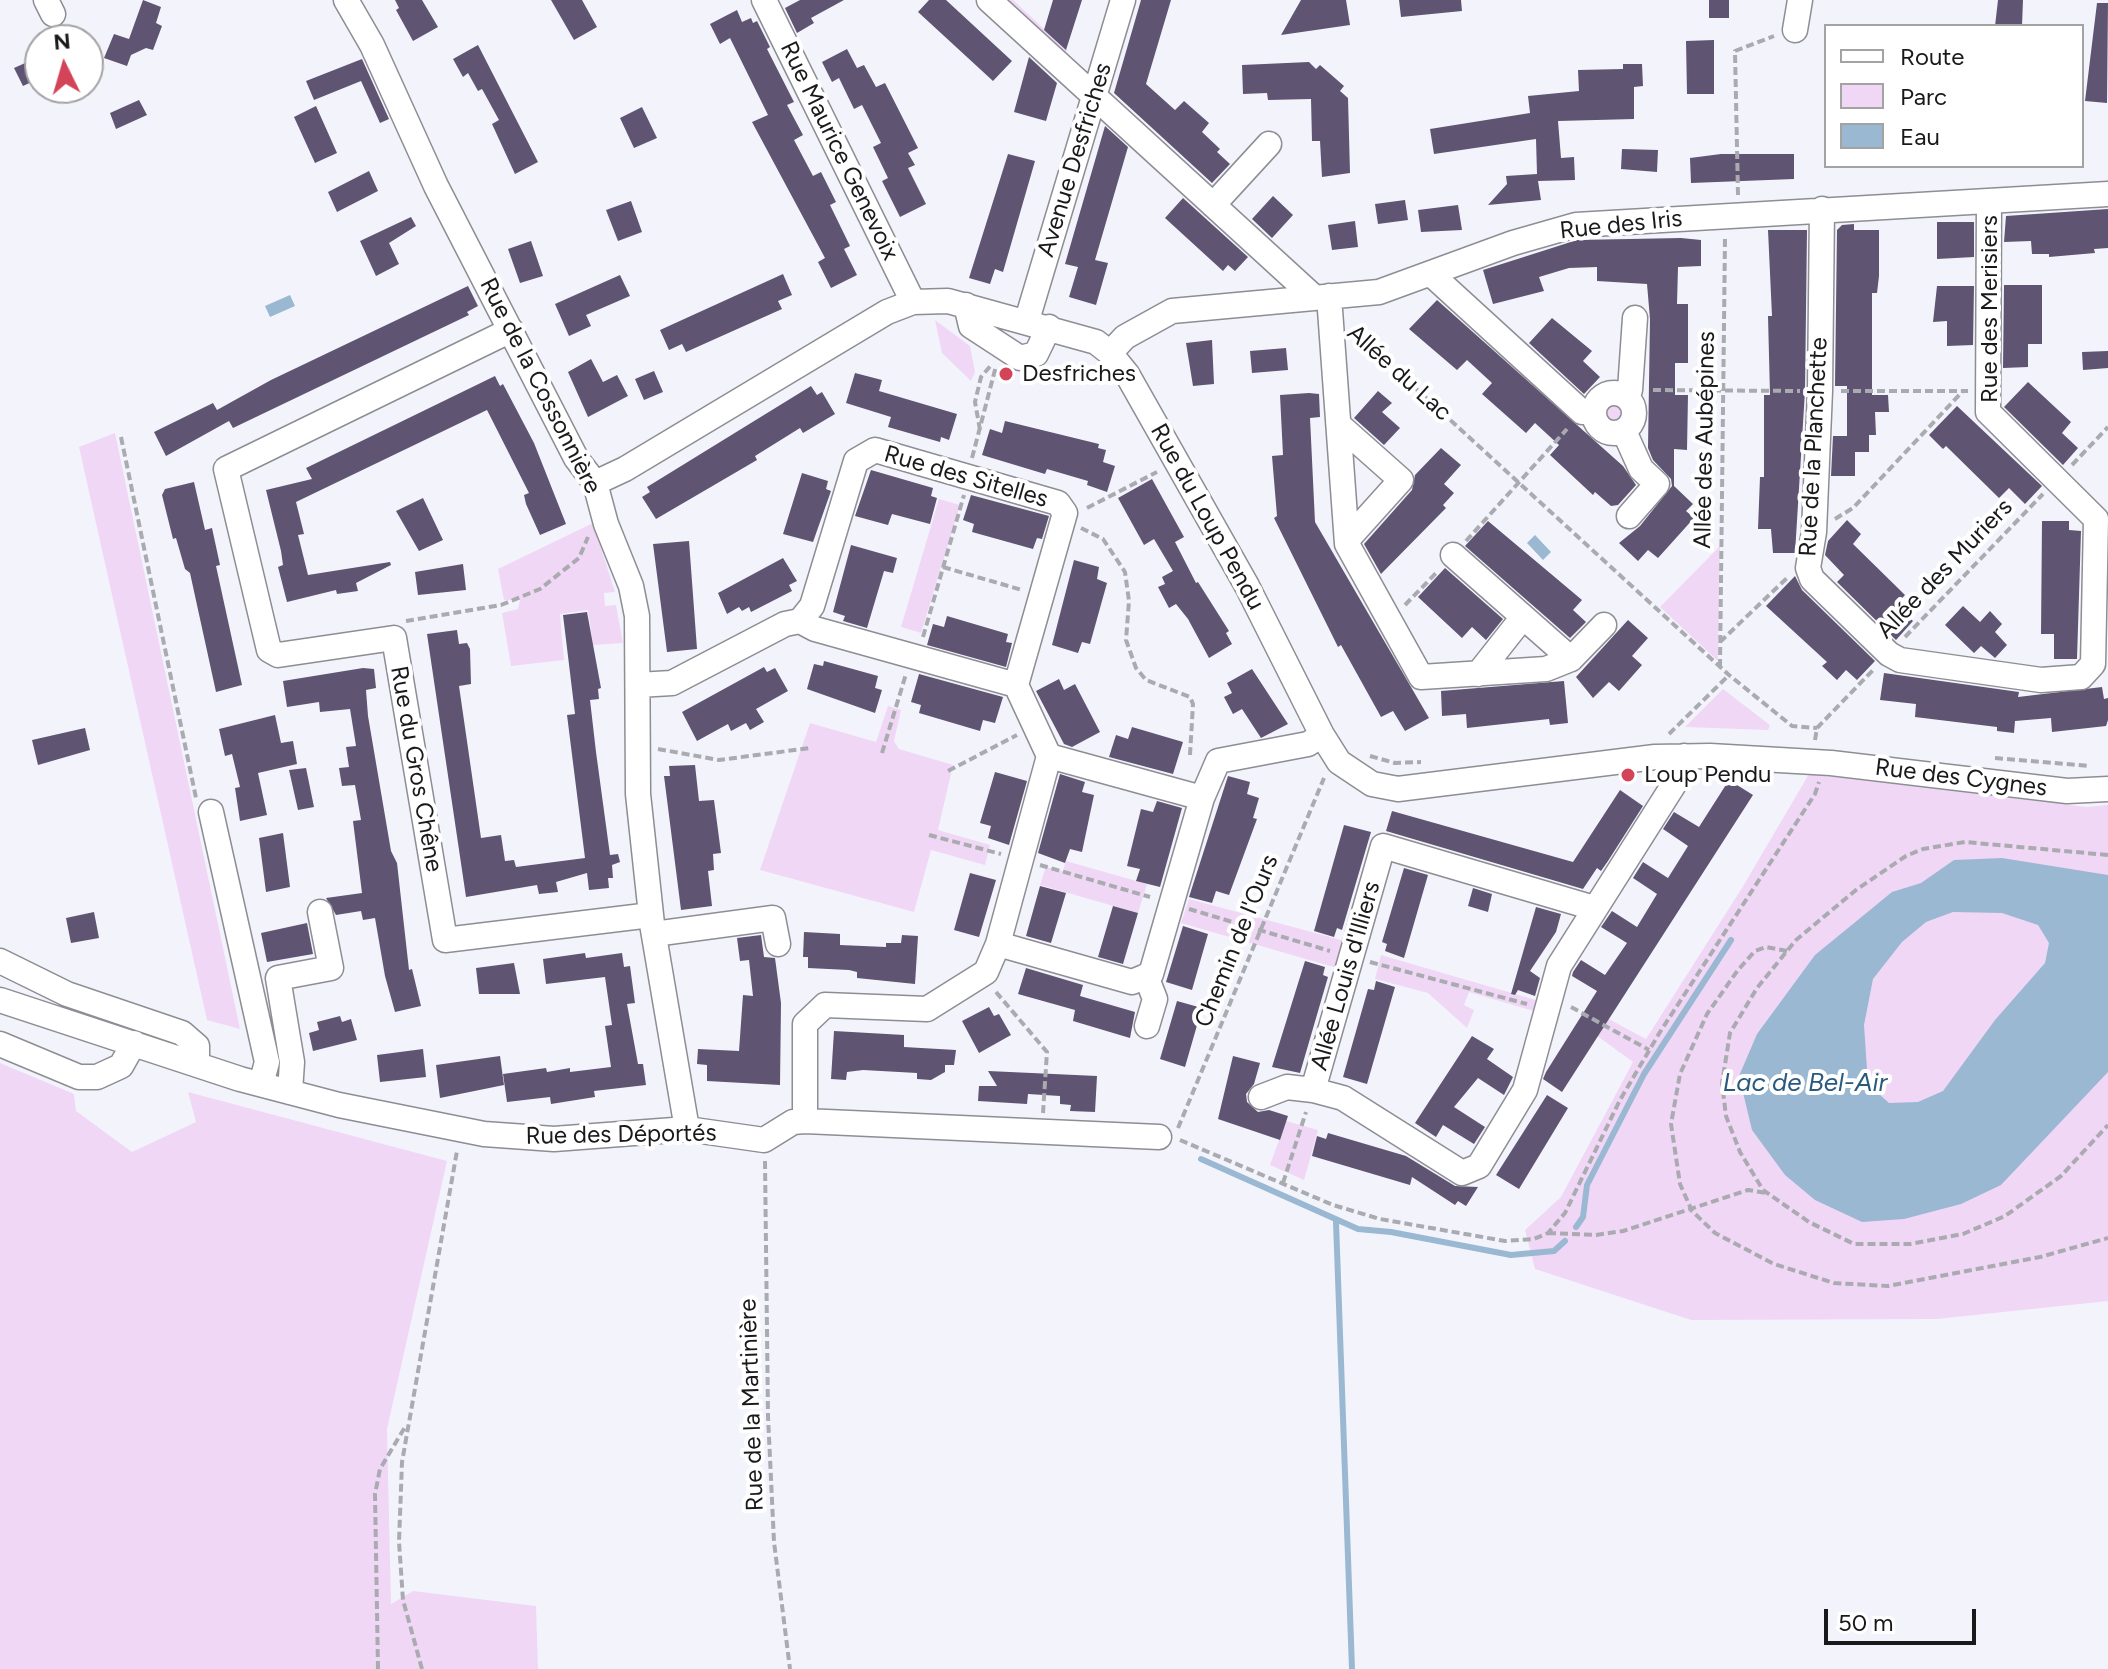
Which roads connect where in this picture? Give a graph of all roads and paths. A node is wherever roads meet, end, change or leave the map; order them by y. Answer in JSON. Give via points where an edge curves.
{"nodes":[{"id":1,"x":346,"y":0,"type":"edge"},
{"id":2,"x":764,"y":0,"type":"edge"},
{"id":3,"x":989,"y":0,"type":"edge"},
{"id":4,"x":1123,"y":0,"type":"edge"},
{"id":5,"x":1800,"y":0,"type":"edge"},
{"id":6,"x":1795,"y":30,"type":"joint"},
{"id":7,"x":1095,"y":97,"type":"junction"},
{"id":8,"x":1269,"y":144,"type":"dead end"},
{"id":9,"x":2108,"y":194,"type":"edge"},
{"id":10,"x":1989,"y":201,"type":"junction"},
{"id":11,"x":1213,"y":205,"type":"junction"},
{"id":12,"x":1822,"y":209,"type":"junction"},
{"id":13,"x":1732,"y":214,"type":"junction"},
{"id":14,"x":1431,"y":274,"type":"junction"},
{"id":15,"x":1325,"y":301,"type":"junction"},
{"id":16,"x":913,"y":302,"type":"junction"},
{"id":17,"x":966,"y":305,"type":"junction"},
{"id":18,"x":1635,"y":318,"type":"dead end"},
{"id":19,"x":1038,"y":324,"type":"junction"},
{"id":20,"x":511,"y":330,"type":"junction"},
{"id":21,"x":1110,"y":353,"type":"junction"},
{"id":22,"x":1725,"y":391,"type":"junction"},
{"id":23,"x":1820,"y":391,"type":"junction"},
{"id":24,"x":1963,"y":391,"type":"junction"},
{"id":25,"x":1988,"y":391,"type":"junction"},
{"id":26,"x":1628,"y":393,"type":"junction"},
{"id":27,"x":1588,"y":412,"type":"junction"},
{"id":28,"x":1339,"y":425,"type":"junction"},
{"id":29,"x":2108,"y":427,"type":"edge"},
{"id":30,"x":1624,"y":431,"type":"junction"},
{"id":31,"x":980,"y":433,"type":"junction"},
{"id":32,"x":121,"y":437,"type":"dead end"},
{"id":33,"x":1176,"y":462,"type":"junction"},
{"id":34,"x":968,"y":477,"type":"junction"},
{"id":35,"x":2057,"y":480,"type":"junction"},
{"id":36,"x":595,"y":483,"type":"junction"},
{"id":37,"x":1518,"y":483,"type":"junction"},
{"id":38,"x":1065,"y":513,"type":"junction"},
{"id":39,"x":1629,"y":516,"type":"dead end"},
{"id":40,"x":2096,"y":519,"type":"joint"},
{"id":41,"x":1814,"y":532,"type":"junction"},
{"id":42,"x":588,"y":534,"type":"dead end"},
{"id":43,"x":1347,"y":540,"type":"junction"},
{"id":44,"x":2102,"y":544,"type":"edge"},
{"id":45,"x":1453,"y":555,"type":"junction"},
{"id":46,"x":943,"y":567,"type":"junction"},
{"id":47,"x":1808,"y":568,"type":"junction"},
{"id":48,"x":1041,"y":596,"type":"junction"},
{"id":49,"x":1523,"y":617,"type":"junction"},
{"id":50,"x":800,"y":621,"type":"junction"},
{"id":51,"x":1389,"y":621,"type":"junction"},
{"id":52,"x":1604,"y":625,"type":"dead end"},
{"id":53,"x":394,"y":638,"type":"junction"},
{"id":54,"x":1720,"y":642,"type":"junction"},
{"id":55,"x":1889,"y":654,"type":"junction"},
{"id":56,"x":914,"y":657,"type":"junction"},
{"id":57,"x":1571,"y":659,"type":"junction"},
{"id":58,"x":1720,"y":667,"type":"junction"},
{"id":59,"x":1478,"y":674,"type":"junction"},
{"id":60,"x":1729,"y":675,"type":"junction"},
{"id":61,"x":638,"y":685,"type":"junction"},
{"id":62,"x":1016,"y":685,"type":"junction"},
{"id":63,"x":1035,"y":726,"type":"junction"},
{"id":64,"x":1817,"y":728,"type":"junction"},
{"id":65,"x":1669,"y":734,"type":"dead end"},
{"id":66,"x":1322,"y":735,"type":"junction"},
{"id":67,"x":637,"y":742,"type":"junction"},
{"id":68,"x":810,"y":748,"type":"dead end"},
{"id":69,"x":1815,"y":751,"type":"junction"},
{"id":70,"x":882,"y":753,"type":"dead end"},
{"id":71,"x":1190,"y":755,"type":"dead end"},
{"id":72,"x":1049,"y":756,"type":"junction"},
{"id":73,"x":1684,"y":756,"type":"junction"},
{"id":74,"x":1339,"y":762,"type":"junction"},
{"id":75,"x":948,"y":771,"type":"dead end"},
{"id":76,"x":2108,"y":789,"type":"edge"},
{"id":77,"x":1202,"y":798,"type":"junction"},
{"id":78,"x":205,"y":812,"type":"joint"},
{"id":79,"x":929,"y":835,"type":"dead end"},
{"id":80,"x":235,"y":853,"type":"dead end"},
{"id":81,"x":2108,"y":855,"type":"edge"},
{"id":82,"x":1022,"y":859,"type":"junction"},
{"id":83,"x":1172,"y":903,"type":"junction"},
{"id":84,"x":1594,"y":908,"type":"junction"},
{"id":85,"x":320,"y":912,"type":"dead end"},
{"id":86,"x":652,"y":925,"type":"junction"},
{"id":87,"x":1259,"y":932,"type":"junction"},
{"id":88,"x":778,"y":944,"type":"dead end"},
{"id":89,"x":998,"y":944,"type":"junction"},
{"id":90,"x":1787,"y":951,"type":"junction"},
{"id":91,"x":1353,"y":957,"type":"junction"},
{"id":92,"x":0,"y":961,"type":"edge"},
{"id":93,"x":981,"y":975,"type":"junction"},
{"id":94,"x":1146,"y":976,"type":"junction"},
{"id":95,"x":0,"y":1000,"type":"edge"},
{"id":96,"x":1549,"y":1003,"type":"junction"},
{"id":97,"x":1147,"y":1026,"type":"dead end"},
{"id":98,"x":134,"y":1043,"type":"junction"},
{"id":99,"x":0,"y":1044,"type":"edge"},
{"id":100,"x":1649,"y":1050,"type":"dead end"},
{"id":101,"x":197,"y":1064,"type":"junction"},
{"id":102,"x":264,"y":1073,"type":"junction"},
{"id":103,"x":1313,"y":1090,"type":"junction"},
{"id":104,"x":290,"y":1092,"type":"junction"},
{"id":105,"x":1261,"y":1097,"type":"dead end"},
{"id":106,"x":805,"y":1121,"type":"junction"},
{"id":107,"x":2108,"y":1125,"type":"edge"},
{"id":108,"x":687,"y":1129,"type":"junction"},
{"id":109,"x":461,"y":1131,"type":"junction"},
{"id":110,"x":1042,"y":1131,"type":"junction"},
{"id":111,"x":1166,"y":1138,"type":"joint"},
{"id":112,"x":764,"y":1140,"type":"junction"},
{"id":113,"x":1283,"y":1183,"type":"dead end"},
{"id":114,"x":1768,"y":1193,"type":"junction"},
{"id":115,"x":1692,"y":1211,"type":"junction"},
{"id":116,"x":1548,"y":1233,"type":"dead end"},
{"id":117,"x":2108,"y":1238,"type":"edge"},
{"id":118,"x":407,"y":1424,"type":"junction"},
{"id":119,"x":378,"y":1669,"type":"edge"},
{"id":120,"x":422,"y":1669,"type":"edge"},
{"id":121,"x":790,"y":1669,"type":"edge"}],
"edges":[{"from":1,"to":20,"type":"street","name":"Rue de la Cossonnière"},
{"from":2,"to":16,"type":"street","name":"Rue Maurice Genevoix"},
{"from":3,"to":7,"type":"street"},
{"from":4,"to":7,"type":"street","name":"Avenue Desfriches"},
{"from":5,"to":6,"type":"street"},
{"from":6,"to":13,"type":"path","name":"Allée des Aubépines","via":[[1735,51]]},
{"from":7,"to":11,"type":"street"},
{"from":7,"to":19,"type":"street","name":"Avenue Desfriches"},
{"from":8,"to":11,"type":"street"},
{"from":9,"to":10,"type":"street","name":"Rue des Iris"},
{"from":10,"to":12,"type":"street","name":"Rue des Iris"},
{"from":10,"to":25,"type":"street","name":"Rue des Merisiers"},
{"from":11,"to":15,"type":"street"},
{"from":12,"to":13,"type":"street","name":"Rue des Iris"},
{"from":12,"to":23,"type":"street","name":"Rue de la Planchette"},
{"from":13,"to":14,"type":"street","name":"Rue des Iris","via":[[1576,225]]},
{"from":13,"to":22,"type":"path","name":"Allée des Aubépines"},
{"from":14,"to":15,"type":"street","name":"Rue des Iris","via":[[1379,292]]},
{"from":14,"to":27,"type":"street"},
{"from":15,"to":21,"type":"street","name":"Rue des Iris","via":[[1172,311],[1125,337]]},
{"from":15,"to":28,"type":"street"},
{"from":15,"to":37,"type":"path","name":"Allée du Lac"},
{"from":16,"to":17,"type":"street","name":"Rue du Loup Pendu"},
{"from":16,"to":36,"type":"street","name":"Rue du Loup Pendu","via":[[887,312]]},
{"from":17,"to":19,"type":"street","name":"Rue du Loup Pendu"},
{"from":17,"to":19,"type":"street","via":[[971,326],[1020,358],[1036,354]]},
{"from":18,"to":26,"type":"street"},
{"from":19,"to":21,"type":"street","name":"Rue du Loup Pendu","via":[[1096,342]]},
{"from":20,"to":36,"type":"street","name":"Rue de la Cossonnière","via":[[576,458]]},
{"from":20,"to":53,"type":"street","name":"Rue du Gros Chêne","via":[[226,469],[269,650],[278,655]]},
{"from":21,"to":33,"type":"street","name":"Rue du Loup Pendu"},
{"from":22,"to":23,"type":"path"},
{"from":22,"to":26,"type":"path"},
{"from":22,"to":54,"type":"path","name":"Allée des Aubépines"},
{"from":23,"to":24,"type":"path"},
{"from":23,"to":41,"type":"street","name":"Rue de la Planchette"},
{"from":24,"to":25,"type":"path"},
{"from":24,"to":41,"type":"path","via":[[1853,508]]},
{"from":25,"to":35,"type":"street","name":"Rue des Merisiers","via":[[1988,412]]},
{"from":26,"to":27,"type":"street","via":[[1603,396]]},
{"from":26,"to":30,"type":"street","via":[[1635,414]]},
{"from":27,"to":30,"type":"street","via":[[1604,430]]},
{"from":27,"to":37,"type":"path"},
{"from":28,"to":43,"type":"street"},
{"from":28,"to":43,"type":"street","via":[[1401,480]]},
{"from":29,"to":35,"type":"path","name":"Allée des Muriers"},
{"from":30,"to":39,"type":"street","via":[[1641,469],[1657,484]]},
{"from":31,"to":31,"type":"path","via":[[975,402],[981,377],[999,355]]},
{"from":31,"to":34,"type":"path"},
{"from":32,"to":78,"type":"path"},
{"from":33,"to":38,"type":"path","via":[[1091,507]]},
{"from":33,"to":66,"type":"street","name":"Rue du Loup Pendu","via":[[1247,586]]},
{"from":34,"to":38,"type":"street","name":"Rue des Sitelles","via":[[1058,503]]},
{"from":34,"to":46,"type":"path"},
{"from":34,"to":50,"type":"street","name":"Rue des Sitelles","via":[[875,450],[856,461],[812,606]]},
{"from":35,"to":40,"type":"street","name":"Rue des Merisiers"},
{"from":35,"to":55,"type":"path","name":"Allée des Muriers"},
{"from":36,"to":61,"type":"street","name":"Rue de la Cossonnière","via":[[634,601]]},
{"from":37,"to":45,"type":"path"},
{"from":37,"to":58,"type":"path","name":"Allée du Lac"},
{"from":38,"to":48,"type":"street","name":"Rue des Sitelles"},
{"from":38,"to":71,"type":"path","via":[[1103,539],[1125,572],[1129,656],[1146,680],[1190,697]]},
{"from":40,"to":44,"type":"street","name":"Rue de la Planchette"},
{"from":41,"to":47,"type":"street","name":"Rue de la Planchette"},
{"from":42,"to":53,"type":"path","via":[[579,558],[540,589],[501,605],[393,623]]},
{"from":43,"to":51,"type":"street"},
{"from":44,"to":55,"type":"street","name":"Rue de la Planchette","via":[[2093,664],[2081,677],[2041,680],[1900,660]]},
{"from":45,"to":49,"type":"street"},
{"from":45,"to":51,"type":"path"},
{"from":46,"to":48,"type":"path"},
{"from":46,"to":56,"type":"path"},
{"from":47,"to":54,"type":"path","via":[[1794,571]]},
{"from":47,"to":55,"type":"street","name":"Rue de la Planchette","via":[[1812,579]]},
{"from":48,"to":62,"type":"street","name":"Rue des Sitelles"},
{"from":49,"to":57,"type":"street"},
{"from":49,"to":59,"type":"street"},
{"from":50,"to":56,"type":"street"},
{"from":50,"to":61,"type":"street","via":[[672,683]]},
{"from":51,"to":59,"type":"street","via":[[1421,677]]},
{"from":52,"to":57,"type":"street"},
{"from":53,"to":86,"type":"street","name":"Rue du Gros Chêne","via":[[445,940]]},
{"from":54,"to":58,"type":"path","name":"Allée des Aubépines"},
{"from":55,"to":64,"type":"path","name":"Allée des Muriers"},
{"from":56,"to":62,"type":"street"},
{"from":56,"to":70,"type":"path"},
{"from":57,"to":59,"type":"street","via":[[1546,669]]},
{"from":58,"to":60,"type":"path","name":"Allée du Lac"},
{"from":60,"to":64,"type":"path","name":"Allée du Lac","via":[[1792,726]]},
{"from":60,"to":65,"type":"path"},
{"from":61,"to":67,"type":"street","name":"Rue de la Cossonnière"},
{"from":62,"to":63,"type":"street"},
{"from":63,"to":72,"type":"street"},
{"from":63,"to":75,"type":"path"},
{"from":64,"to":69,"type":"path"},
{"from":66,"to":74,"type":"street","name":"Rue du Loup Pendu"},
{"from":66,"to":77,"type":"street","via":[[1308,744],[1218,761]]},
{"from":67,"to":68,"type":"path","via":[[719,760]]},
{"from":67,"to":86,"type":"street","name":"Rue de la Cossonnière"},
{"from":69,"to":73,"type":"street","name":"Rue du Loup Pendu"},
{"from":69,"to":76,"type":"street","name":"Rue des Cygnes","via":[[2067,791]]},
{"from":72,"to":77,"type":"street"},
{"from":72,"to":82,"type":"street"},
{"from":73,"to":74,"type":"street","name":"Rue du Loup Pendu","via":[[1398,789],[1372,784]]},
{"from":73,"to":84,"type":"street","name":"Allée Louis d'Illiers","via":[[1683,770]]},
{"from":74,"to":87,"type":"path","name":"Chemin de l'Ours","via":[[1326,772]]},
{"from":77,"to":83,"type":"street"},
{"from":78,"to":102,"type":"street"},
{"from":79,"to":82,"type":"path"},
{"from":80,"to":102,"type":"street","via":[[272,1040]]},
{"from":81,"to":90,"type":"path","via":[[1965,842],[1923,849],[1856,890]]},
{"from":82,"to":83,"type":"path"},
{"from":82,"to":89,"type":"street"},
{"from":83,"to":87,"type":"path"},
{"from":83,"to":94,"type":"street","via":[[1151,974]]},
{"from":84,"to":91,"type":"street","name":"Allée Louis d'Illiers","via":[[1383,846]]},
{"from":84,"to":96,"type":"street","name":"Allée Louis d'Illiers","via":[[1559,966]]},
{"from":85,"to":104,"type":"street","via":[[331,968],[278,978],[292,1062]]},
{"from":86,"to":88,"type":"street","via":[[773,918]]},
{"from":86,"to":108,"type":"street","name":"Rue de la Cossonnière"},
{"from":87,"to":91,"type":"path"},
{"from":87,"to":111,"type":"path","name":"Chemin de l'Ours"},
{"from":89,"to":93,"type":"street"},
{"from":89,"to":94,"type":"street","via":[[1132,982]]},
{"from":90,"to":114,"type":"path","via":[[1730,1033],[1722,1083],[1726,1116],[1740,1152]]},
{"from":90,"to":115,"type":"path","via":[[1755,951],[1738,970],[1707,1014],[1680,1074],[1671,1124],[1680,1184]]},
{"from":91,"to":96,"type":"path"},
{"from":91,"to":103,"type":"street","name":"Allée Louis d'Illiers"},
{"from":92,"to":101,"type":"street","via":[[67,994],[182,1033],[197,1046]]},
{"from":93,"to":106,"type":"street","via":[[927,1009],[825,1005],[805,1024]]},
{"from":93,"to":110,"type":"path","via":[[1047,1052]]},
{"from":94,"to":97,"type":"street","via":[[1155,999]]},
{"from":95,"to":98,"type":"street","name":"Rue des Déportés"},
{"from":96,"to":100,"type":"path"},
{"from":96,"to":103,"type":"street","name":"Allée Louis d'Illiers","via":[[1525,1090],[1479,1166],[1462,1173],[1343,1098]]},
{"from":98,"to":99,"type":"street","via":[[121,1066],[97,1077],[79,1077]]},
{"from":98,"to":101,"type":"street","name":"Rue des Déportés"},
{"from":101,"to":102,"type":"street","name":"Rue des Déportés"},
{"from":102,"to":104,"type":"street","name":"Rue des Déportés"},
{"from":103,"to":105,"type":"street","via":[[1287,1087]]},
{"from":103,"to":113,"type":"path"},
{"from":104,"to":109,"type":"street","name":"Rue des Déportés"},
{"from":106,"to":110,"type":"street"},
{"from":106,"to":112,"type":"street","via":[[793,1122]]},
{"from":107,"to":114,"type":"path","via":[[2061,1176],[2005,1216],[1963,1234],[1910,1244],[1854,1244],[1809,1222]]},
{"from":108,"to":109,"type":"street","name":"Rue des Déportés","via":[[554,1139]]},
{"from":108,"to":112,"type":"street","name":"Rue des Déportés"},
{"from":109,"to":118,"type":"path"},
{"from":110,"to":111,"type":"street"},
{"from":112,"to":121,"type":"path","name":"Rue de la Martinière","via":[[774,1542]]},
{"from":114,"to":115,"type":"path","via":[[1748,1190]]},
{"from":115,"to":116,"type":"path","via":[[1623,1231]]},
{"from":115,"to":117,"type":"path","via":[[1738,1246],[1834,1283],[1888,1286],[1924,1281]]},
{"from":118,"to":119,"type":"path","via":[[380,1469],[375,1494]]},
{"from":118,"to":120,"type":"path","via":[[399,1542],[403,1600]]}]}
